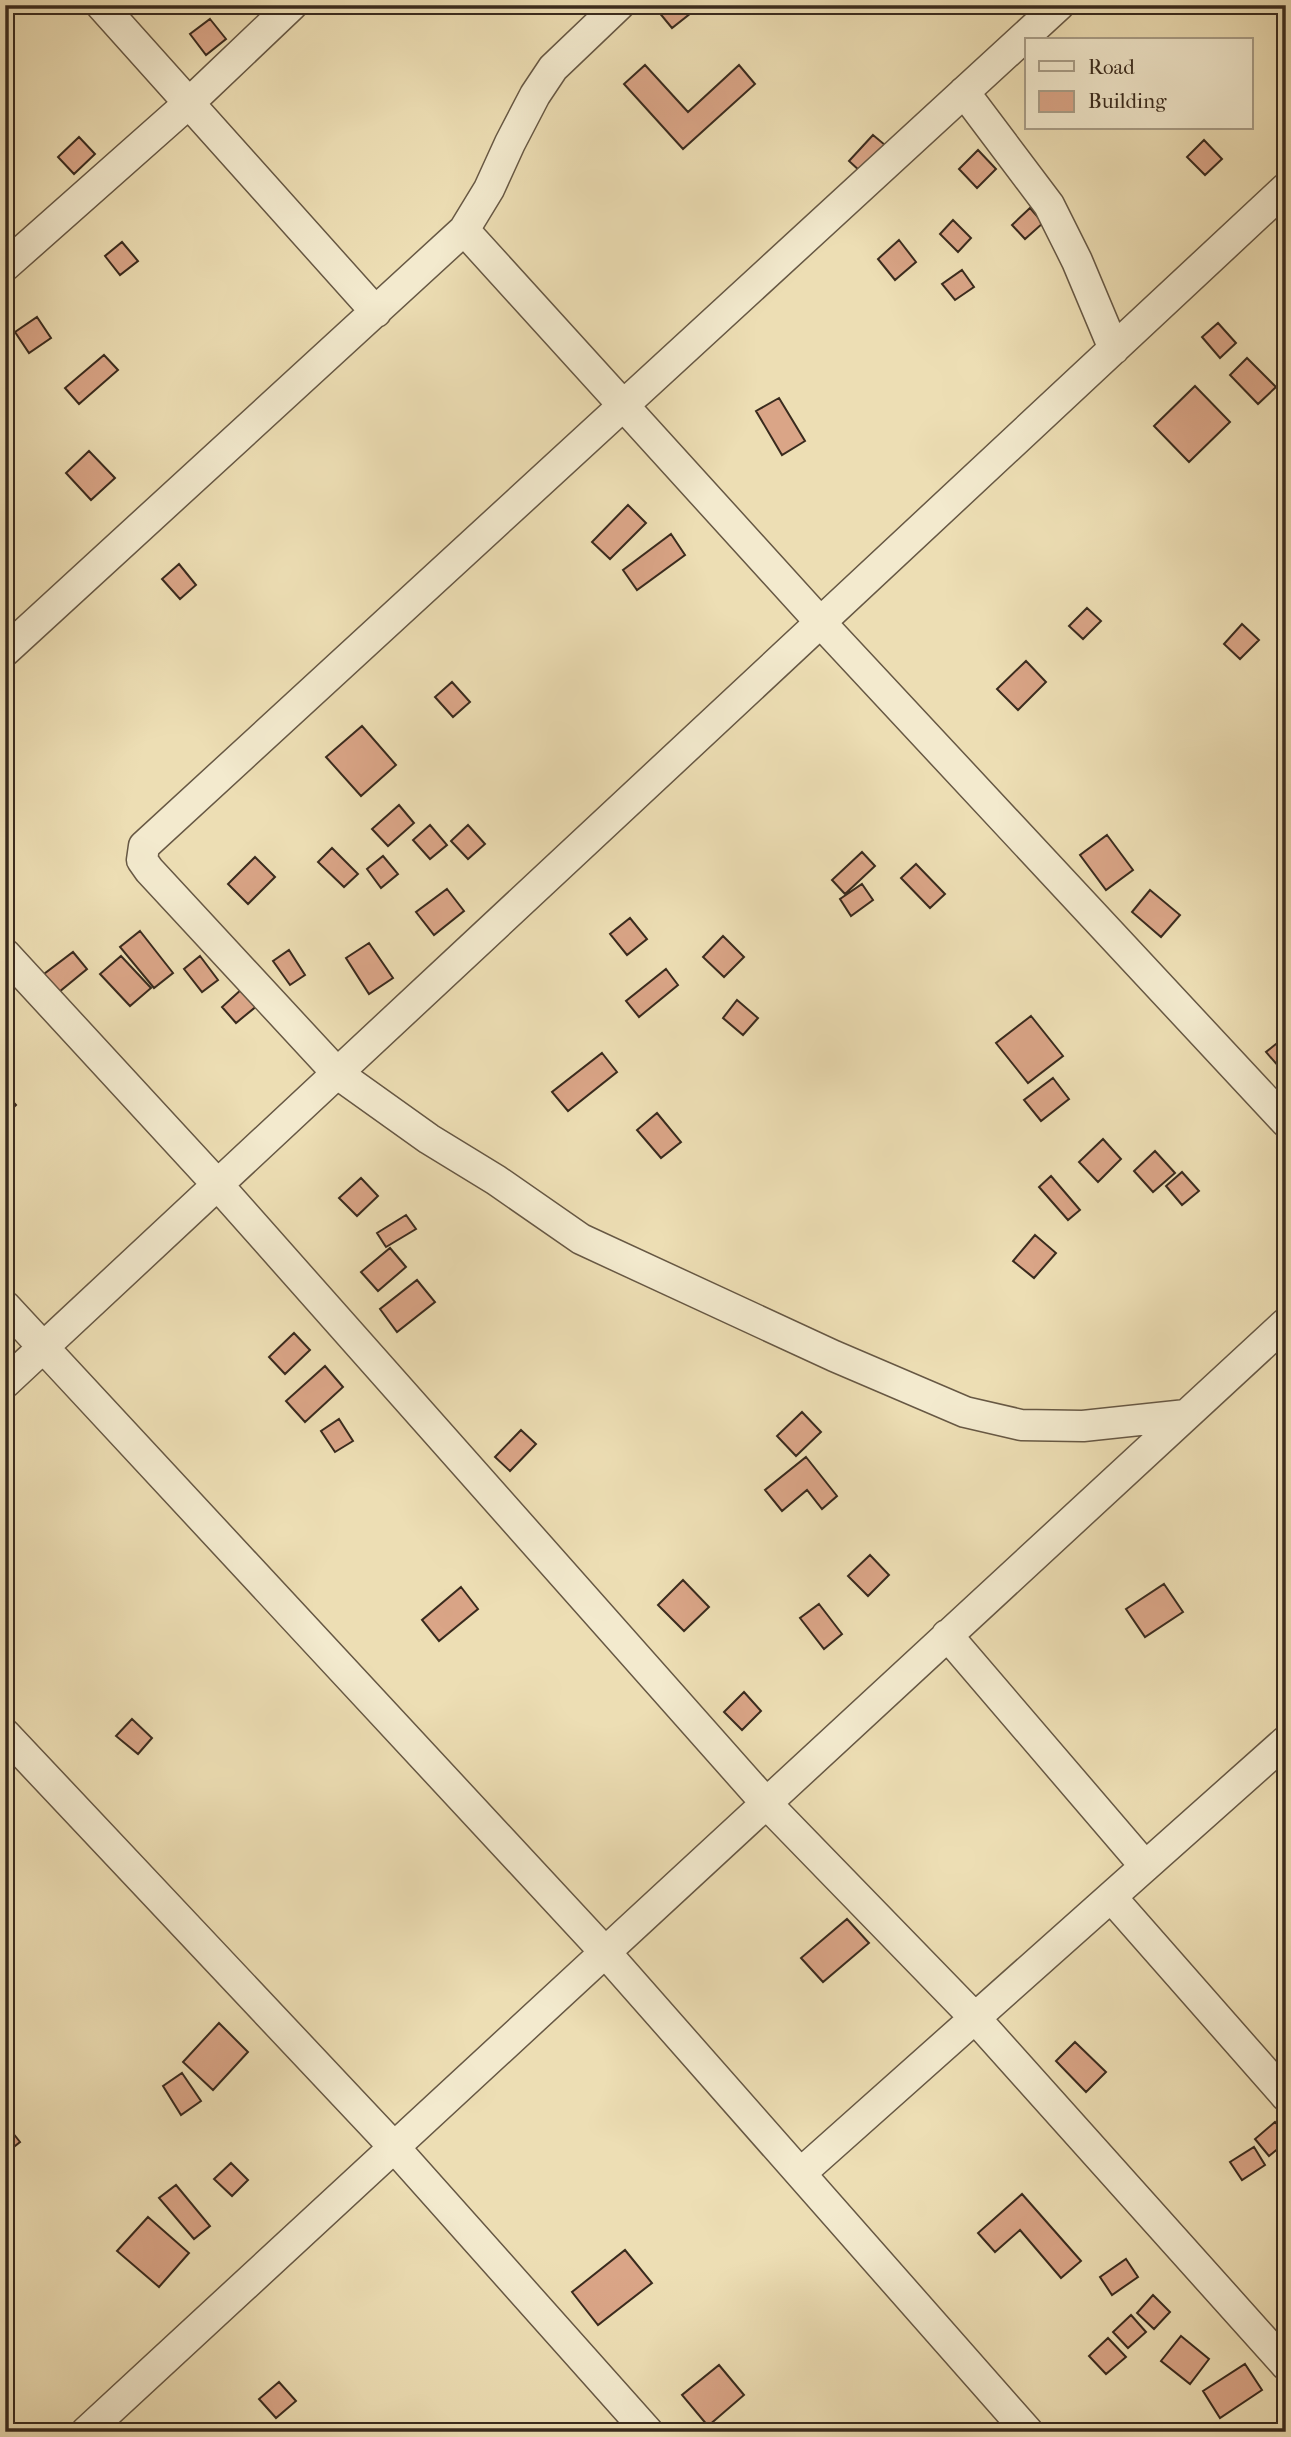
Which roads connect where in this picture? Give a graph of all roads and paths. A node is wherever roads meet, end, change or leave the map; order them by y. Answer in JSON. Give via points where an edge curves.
{"nodes":[{"id":1,"x":100,"y":5,"type":"edge"},
{"id":2,"x":292,"y":5,"type":"edge"},
{"id":3,"x":619,"y":5,"type":"edge"},
{"id":4,"x":1059,"y":5,"type":"edge"},
{"id":5,"x":964,"y":92,"type":"junction"},
{"id":6,"x":189,"y":103,"type":"junction"},
{"id":7,"x":1286,"y":188,"type":"edge"},
{"id":8,"x":464,"y":230,"type":"junction"},
{"id":9,"x":5,"y":266,"type":"edge"},
{"id":10,"x":376,"y":312,"type":"junction"},
{"id":11,"x":1114,"y":349,"type":"junction"},
{"id":12,"x":622,"y":405,"type":"junction"},
{"id":13,"x":821,"y":623,"type":"junction"},
{"id":14,"x":5,"y":651,"type":"edge"},
{"id":15,"x":5,"y":954,"type":"edge"},
{"id":16,"x":338,"y":1074,"type":"junction"},
{"id":17,"x":1286,"y":1122,"type":"edge"},
{"id":18,"x":218,"y":1184,"type":"junction"},
{"id":19,"x":5,"y":1306,"type":"edge"},
{"id":20,"x":1286,"y":1323,"type":"edge"},
{"id":21,"x":44,"y":1348,"type":"junction"},
{"id":22,"x":5,"y":1383,"type":"edge"},
{"id":23,"x":1186,"y":1415,"type":"junction"},
{"id":24,"x":947,"y":1635,"type":"junction"},
{"id":25,"x":5,"y":1734,"type":"edge"},
{"id":26,"x":1286,"y":1741,"type":"edge"},
{"id":27,"x":766,"y":1803,"type":"junction"},
{"id":28,"x":1145,"y":1866,"type":"junction"},
{"id":29,"x":1111,"y":1897,"type":"junction"},
{"id":30,"x":605,"y":1952,"type":"junction"},
{"id":31,"x":975,"y":2018,"type":"junction"},
{"id":32,"x":1286,"y":2096,"type":"edge"},
{"id":33,"x":394,"y":2147,"type":"junction"},
{"id":34,"x":801,"y":2173,"type":"junction"},
{"id":35,"x":1286,"y":2365,"type":"edge"},
{"id":36,"x":86,"y":2432,"type":"edge"},
{"id":37,"x":648,"y":2432,"type":"edge"},
{"id":38,"x":1028,"y":2432,"type":"edge"}],
"edges":[{"from":1,"to":6,"type":"street"},
{"from":2,"to":6,"type":"street"},
{"from":3,"to":8,"type":"street","via":[[552,68]]},
{"from":4,"to":5,"type":"street"},
{"from":5,"to":11,"type":"street","via":[[1049,205]]},
{"from":5,"to":12,"type":"street"},
{"from":6,"to":9,"type":"street"},
{"from":6,"to":10,"type":"street"},
{"from":7,"to":11,"type":"street"},
{"from":8,"to":10,"type":"street"},
{"from":8,"to":12,"type":"street"},
{"from":10,"to":14,"type":"street"},
{"from":11,"to":13,"type":"street"},
{"from":12,"to":13,"type":"street"},
{"from":12,"to":16,"type":"street","via":[[144,846],[142,860],[149,870]]},
{"from":13,"to":16,"type":"street"},
{"from":13,"to":17,"type":"street"},
{"from":15,"to":18,"type":"street"},
{"from":16,"to":18,"type":"street"},
{"from":16,"to":23,"type":"street","via":[[581,1240],[965,1412],[1021,1425],[1083,1426]]},
{"from":18,"to":21,"type":"street"},
{"from":18,"to":27,"type":"street"},
{"from":19,"to":21,"type":"street"},
{"from":20,"to":23,"type":"street"},
{"from":21,"to":22,"type":"street"},
{"from":21,"to":30,"type":"street"},
{"from":23,"to":24,"type":"street"},
{"from":24,"to":27,"type":"street"},
{"from":24,"to":28,"type":"street"},
{"from":25,"to":33,"type":"street"},
{"from":26,"to":28,"type":"street"},
{"from":27,"to":30,"type":"street"},
{"from":27,"to":31,"type":"street"},
{"from":28,"to":29,"type":"street"},
{"from":29,"to":31,"type":"street"},
{"from":29,"to":32,"type":"street"},
{"from":30,"to":33,"type":"street"},
{"from":30,"to":34,"type":"street"},
{"from":31,"to":34,"type":"street"},
{"from":31,"to":35,"type":"street"},
{"from":33,"to":36,"type":"street"},
{"from":33,"to":37,"type":"street"},
{"from":34,"to":38,"type":"street"}]}
